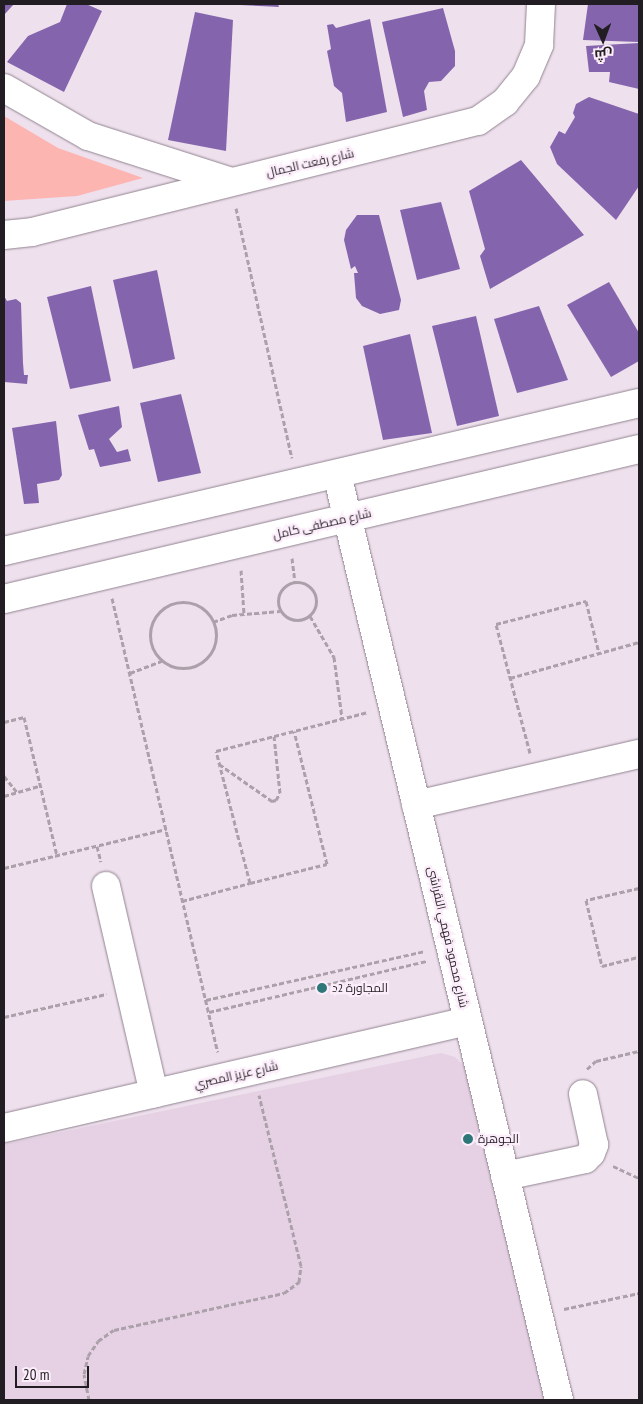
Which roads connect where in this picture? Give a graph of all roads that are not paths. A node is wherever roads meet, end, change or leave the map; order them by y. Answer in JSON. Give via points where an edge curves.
{"nodes":[{"id":1,"x":541,"y":4,"type":"edge"},
{"id":2,"x":4,"y":88,"type":"edge"},
{"id":3,"x":230,"y":182,"type":"junction"},
{"id":4,"x":4,"y":234,"type":"edge"},
{"id":5,"x":639,"y":388,"type":"edge"},
{"id":6,"x":639,"y":403,"type":"edge"},
{"id":7,"x":613,"y":410,"type":"junction"},
{"id":8,"x":639,"y":449,"type":"edge"},
{"id":9,"x":337,"y":474,"type":"junction"},
{"id":10,"x":348,"y":518,"type":"junction"},
{"id":11,"x":4,"y":551,"type":"edge"},
{"id":12,"x":4,"y":599,"type":"edge"},
{"id":13,"x":638,"y":754,"type":"edge"},
{"id":14,"x":416,"y":805,"type":"junction"},
{"id":15,"x":106,"y":886,"type":"dead end"},
{"id":16,"x":468,"y":1021,"type":"junction"},
{"id":17,"x":154,"y":1094,"type":"junction"},
{"id":18,"x":583,"y":1094,"type":"road end"},
{"id":19,"x":4,"y":1128,"type":"edge"},
{"id":20,"x":505,"y":1176,"type":"junction"},
{"id":21,"x":559,"y":1400,"type":"edge"}],
"edges":[{"from":1,"to":3,"type":"street","name":"شارع رفعت الجمال","via":[[539,45],[526,76],[505,102],[478,121]]},
{"from":2,"to":3,"type":"street","via":[[88,136]]},
{"from":3,"to":4,"type":"street","name":"شارع رفعت الجمال","via":[[32,232]]},
{"from":5,"to":7,"type":"street"},
{"from":6,"to":7,"type":"street"},
{"from":7,"to":9,"type":"street"},
{"from":8,"to":10,"type":"street","name":"شارع مصطفى كامل"},
{"from":9,"to":10,"type":"street","name":"شارع محمود فهمي النقراشى"},
{"from":9,"to":11,"type":"street"},
{"from":10,"to":12,"type":"street","name":"شارع مصطفى كامل"},
{"from":10,"to":14,"type":"street","name":"شارع محمود فهمي النقراشى"},
{"from":13,"to":14,"type":"street"},
{"from":14,"to":16,"type":"street","name":"شارع محمود فهمي النقراشى"},
{"from":15,"to":17,"type":"street"},
{"from":16,"to":17,"type":"street","name":"شارع عزيز المصري"},
{"from":16,"to":20,"type":"street","name":"شارع محمود فهمي النقراشى"},
{"from":17,"to":19,"type":"street","name":"شارع عزيز المصري"},
{"from":18,"to":20,"type":"street","via":[[594,1145],[591,1153],[584,1159]]},
{"from":20,"to":21,"type":"street","name":"شارع محمود فهمي النقراشى"}]}
